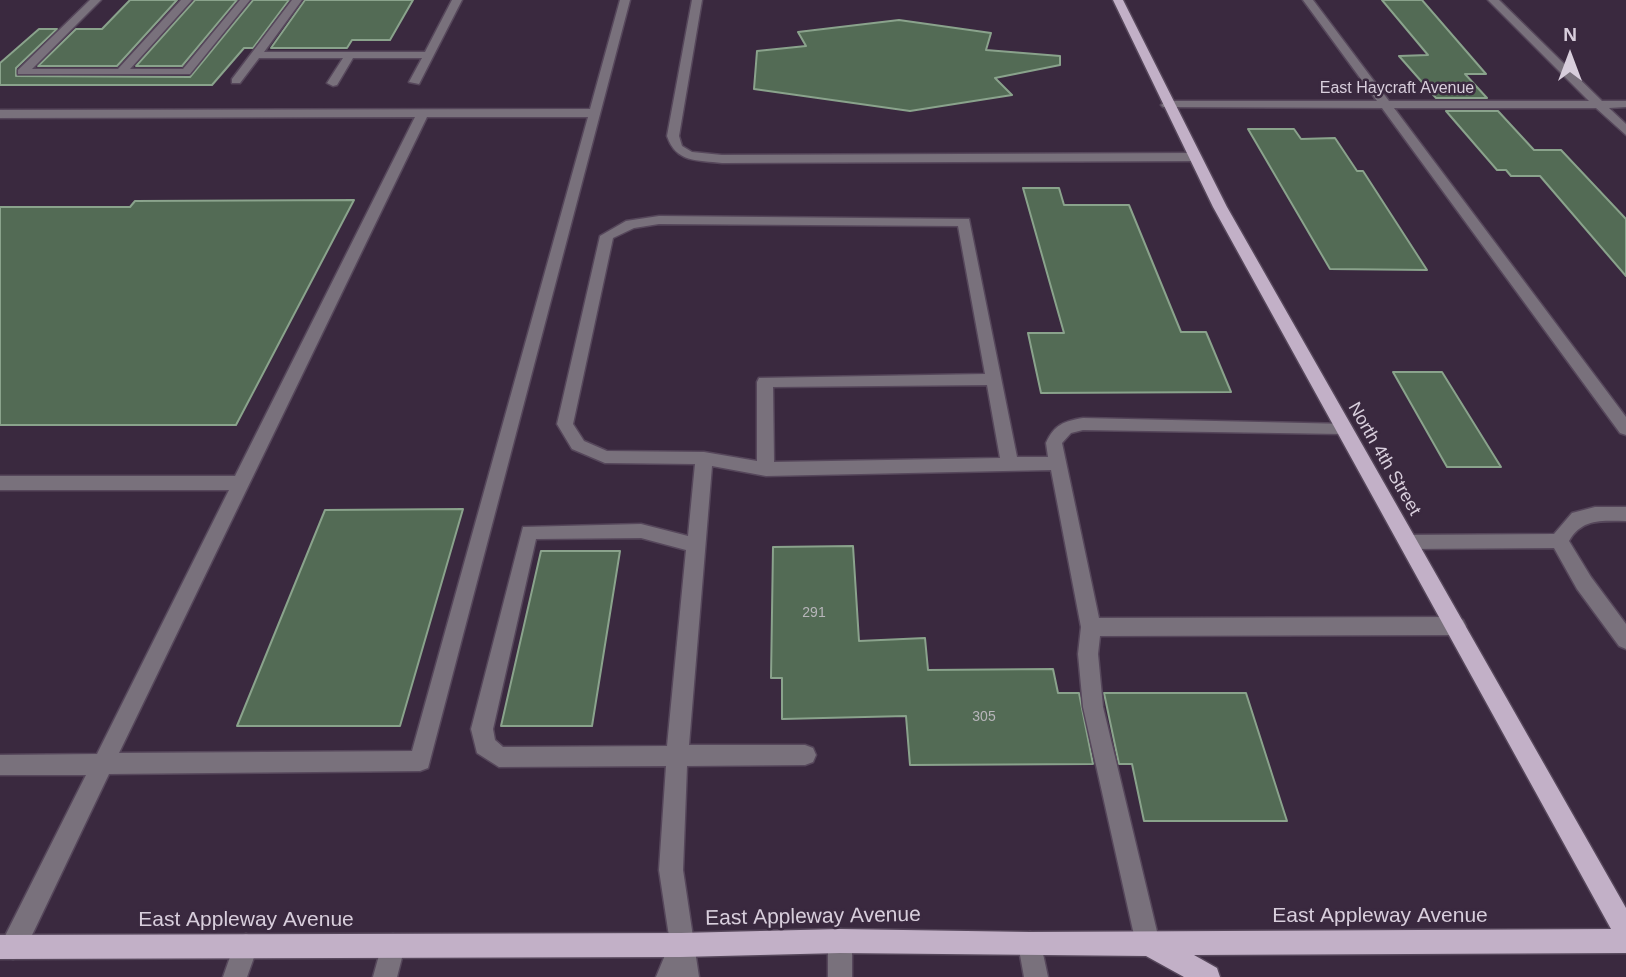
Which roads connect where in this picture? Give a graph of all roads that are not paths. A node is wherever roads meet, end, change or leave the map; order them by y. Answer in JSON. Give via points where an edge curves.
{"nodes":[{"id":1,"x":96,"y":0,"type":"edge"},
{"id":2,"x":187,"y":0,"type":"edge"},
{"id":3,"x":245,"y":0,"type":"edge"},
{"id":4,"x":297,"y":0,"type":"edge"},
{"id":5,"x":457,"y":0,"type":"edge"},
{"id":6,"x":625,"y":0,"type":"edge"},
{"id":7,"x":697,"y":0,"type":"edge"},
{"id":8,"x":1118,"y":0,"type":"edge"},
{"id":9,"x":1308,"y":0,"type":"edge"},
{"id":10,"x":1493,"y":0,"type":"edge"},
{"id":11,"x":255,"y":55,"type":"junction"},
{"id":12,"x":350,"y":55,"type":"junction"},
{"id":13,"x":429,"y":55,"type":"junction"},
{"id":14,"x":121,"y":72,"type":"junction"},
{"id":15,"x":236,"y":81,"type":"dead end"},
{"id":16,"x":415,"y":82,"type":"dead end"},
{"id":17,"x":333,"y":83,"type":"dead end"},
{"id":18,"x":1385,"y":104,"type":"junction"},
{"id":19,"x":1599,"y":104,"type":"junction"},
{"id":20,"x":1626,"y":104,"type":"edge"},
{"id":21,"x":1167,"y":105,"type":"junction"},
{"id":22,"x":423,"y":113,"type":"junction"},
{"id":23,"x":595,"y":113,"type":"junction"},
{"id":24,"x":0,"y":114,"type":"edge"},
{"id":25,"x":1626,"y":131,"type":"edge"},
{"id":26,"x":1194,"y":157,"type":"junction"},
{"id":27,"x":992,"y":379,"type":"junction"},
{"id":28,"x":1342,"y":428,"type":"junction"},
{"id":29,"x":1626,"y":429,"type":"edge"},
{"id":30,"x":704,"y":457,"type":"junction"},
{"id":31,"x":1058,"y":463,"type":"junction"},
{"id":32,"x":1010,"y":464,"type":"junction"},
{"id":33,"x":766,"y":469,"type":"junction"},
{"id":34,"x":0,"y":483,"type":"edge"},
{"id":35,"x":242,"y":483,"type":"junction"},
{"id":36,"x":1626,"y":514,"type":"edge"},
{"id":37,"x":1559,"y":541,"type":"junction"},
{"id":38,"x":1408,"y":542,"type":"junction"},
{"id":39,"x":694,"y":545,"type":"junction"},
{"id":40,"x":1456,"y":626,"type":"junction"},
{"id":41,"x":1090,"y":627,"type":"junction"},
{"id":42,"x":1626,"y":639,"type":"edge"},
{"id":43,"x":677,"y":755,"type":"junction"},
{"id":44,"x":805,"y":755,"type":"dead end"},
{"id":45,"x":103,"y":764,"type":"junction"},
{"id":46,"x":0,"y":765,"type":"edge"},
{"id":47,"x":1626,"y":932,"type":"edge"},
{"id":48,"x":840,"y":941,"type":"junction"},
{"id":49,"x":1626,"y":941,"type":"edge"},
{"id":50,"x":1030,"y":944,"type":"junction"},
{"id":51,"x":1148,"y":944,"type":"junction"},
{"id":52,"x":681,"y":945,"type":"junction"},
{"id":53,"x":246,"y":946,"type":"junction"},
{"id":54,"x":393,"y":946,"type":"junction"},
{"id":55,"x":6,"y":947,"type":"edge"},
{"id":56,"x":235,"y":977,"type":"edge"},
{"id":57,"x":384,"y":977,"type":"edge"},
{"id":58,"x":668,"y":977,"type":"edge"},
{"id":59,"x":687,"y":977,"type":"edge"},
{"id":60,"x":840,"y":977,"type":"edge"},
{"id":61,"x":1036,"y":977,"type":"edge"},
{"id":62,"x":1208,"y":977,"type":"edge"}],
"edges":[{"from":1,"to":14,"type":"street","via":[[22,72]]},
{"from":2,"to":14,"type":"street"},
{"from":3,"to":14,"type":"street","via":[[186,72]]},
{"from":4,"to":11,"type":"street"},
{"from":5,"to":13,"type":"street"},
{"from":6,"to":23,"type":"street"},
{"from":7,"to":26,"type":"street","via":[[673,136],[677,148],[689,155],[722,159]]},
{"from":8,"to":21,"type":"main road","name":"North 4th Street"},
{"from":9,"to":18,"type":"street"},
{"from":10,"to":19,"type":"street"},
{"from":11,"to":12,"type":"street"},
{"from":11,"to":15,"type":"street"},
{"from":12,"to":13,"type":"street"},
{"from":12,"to":17,"type":"street"},
{"from":13,"to":16,"type":"street"},
{"from":18,"to":19,"type":"street","name":"East Haycraft Avenue"},
{"from":18,"to":21,"type":"street","name":"East Haycraft Avenue"},
{"from":18,"to":29,"type":"street"},
{"from":19,"to":20,"type":"street","name":"East Haycraft Avenue"},
{"from":19,"to":25,"type":"street"},
{"from":21,"to":26,"type":"main road","name":"North 4th Street"},
{"from":22,"to":23,"type":"street"},
{"from":22,"to":24,"type":"street"},
{"from":22,"to":35,"type":"street"},
{"from":23,"to":45,"type":"street","via":[[420,761]]},
{"from":26,"to":28,"type":"main road","name":"North 4th Street"},
{"from":27,"to":30,"type":"street","via":[[964,222],[659,220],[631,224],[607,236],[565,424],[578,445],[605,457]]},
{"from":27,"to":32,"type":"street"},
{"from":27,"to":33,"type":"street","via":[[765,382]]},
{"from":28,"to":31,"type":"street","via":[[1083,424],[1058,431],[1054,443]]},
{"from":28,"to":38,"type":"main road","name":"North 4th Street"},
{"from":30,"to":33,"type":"street"},
{"from":30,"to":39,"type":"street"},
{"from":31,"to":32,"type":"street"},
{"from":31,"to":41,"type":"street"},
{"from":32,"to":33,"type":"street"},
{"from":34,"to":35,"type":"street"},
{"from":35,"to":45,"type":"street"},
{"from":36,"to":37,"type":"street","via":[[1582,515],[1566,526]]},
{"from":37,"to":38,"type":"street"},
{"from":37,"to":42,"type":"street"},
{"from":38,"to":40,"type":"main road","name":"North 4th Street"},
{"from":39,"to":43,"type":"street"},
{"from":39,"to":43,"type":"street","via":[[641,531],[529,532],[482,729],[485,746],[499,757]]},
{"from":40,"to":41,"type":"street"},
{"from":40,"to":47,"type":"main road","name":"North 4th Street"},
{"from":41,"to":51,"type":"street","via":[[1093,707]]},
{"from":43,"to":44,"type":"street"},
{"from":43,"to":52,"type":"street","via":[[671,870]]},
{"from":45,"to":46,"type":"street"},
{"from":45,"to":55,"type":"street"},
{"from":48,"to":50,"type":"main road","name":"East Appleway Avenue"},
{"from":48,"to":52,"type":"main road","name":"East Appleway Avenue"},
{"from":48,"to":60,"type":"street"},
{"from":49,"to":51,"type":"main road","name":"East Appleway Avenue"},
{"from":50,"to":51,"type":"main road","name":"East Appleway Avenue"},
{"from":50,"to":61,"type":"street"},
{"from":51,"to":62,"type":"main road"},
{"from":52,"to":54,"type":"main road","name":"East Appleway Avenue"},
{"from":52,"to":58,"type":"street"},
{"from":52,"to":59,"type":"street"},
{"from":53,"to":54,"type":"main road","name":"East Appleway Avenue"},
{"from":53,"to":55,"type":"main road","name":"East Appleway Avenue"},
{"from":53,"to":56,"type":"street"},
{"from":54,"to":57,"type":"street"}]}
